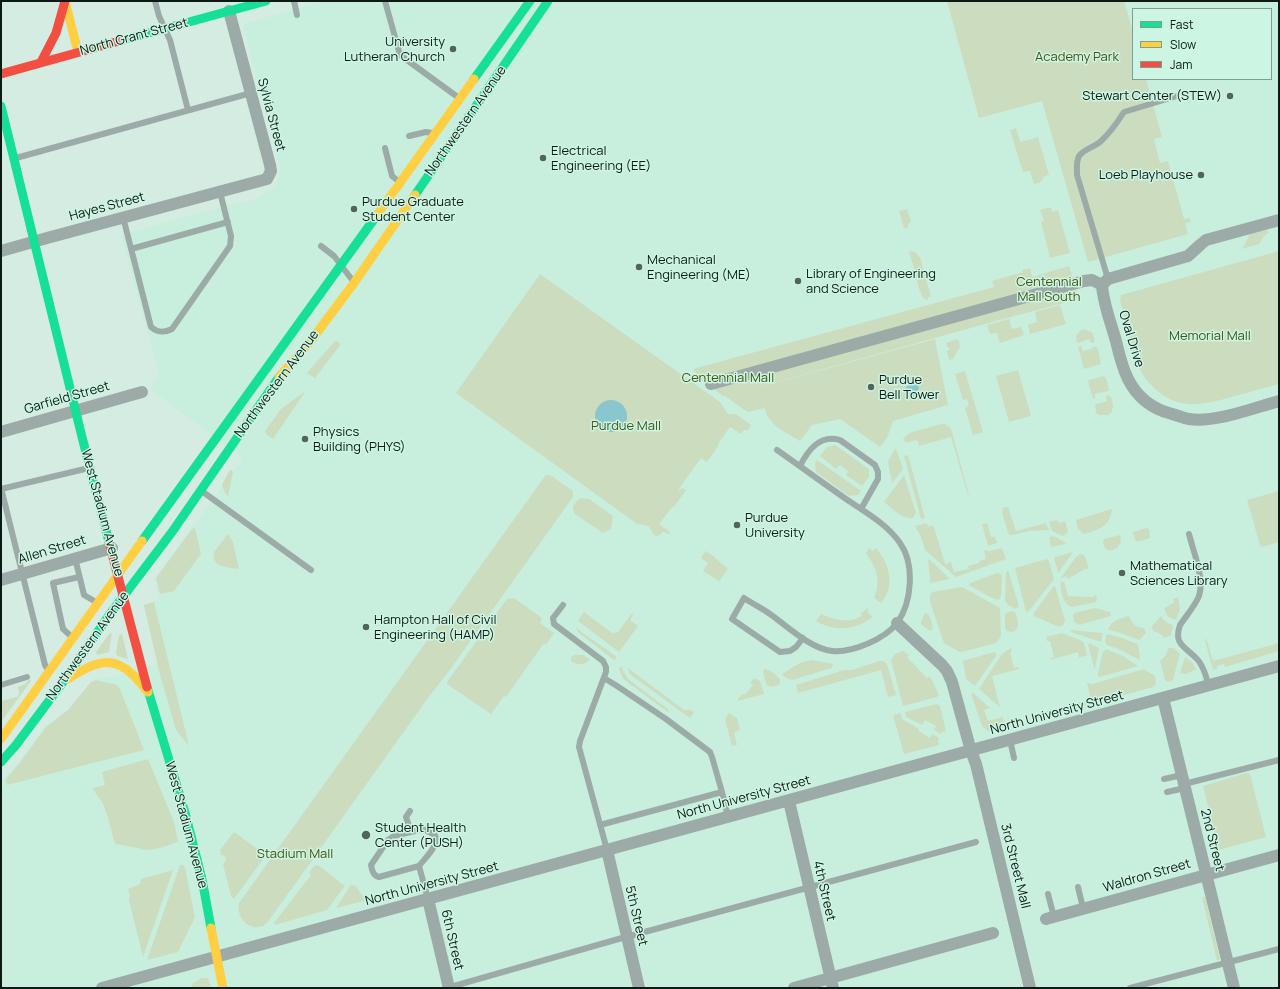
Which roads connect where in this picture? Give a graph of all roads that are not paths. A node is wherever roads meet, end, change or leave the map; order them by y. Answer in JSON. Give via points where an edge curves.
{"nodes":[{"id":1,"x":65,"y":1,"type":"edge"},
{"id":2,"x":156,"y":1,"type":"edge"},
{"id":3,"x":294,"y":1,"type":"edge"},
{"id":4,"x":385,"y":1,"type":"edge"},
{"id":5,"x":530,"y":1,"type":"edge"},
{"id":6,"x":548,"y":1,"type":"edge"},
{"id":7,"x":263,"y":2,"type":"edge"},
{"id":8,"x":229,"y":11,"type":"junction"},
{"id":9,"x":297,"y":15,"type":"dead end"},
{"id":10,"x":165,"y":29,"type":"junction"},
{"id":11,"x":78,"y":52,"type":"junction"},
{"id":12,"x":41,"y":62,"type":"junction"},
{"id":13,"x":1,"y":74,"type":"edge"},
{"id":14,"x":251,"y":93,"type":"junction"},
{"id":15,"x":1177,"y":96,"type":"dead end"},
{"id":16,"x":460,"y":99,"type":"junction"},
{"id":17,"x":1,"y":106,"type":"edge"},
{"id":18,"x":188,"y":110,"type":"junction"},
{"id":19,"x":435,"y":133,"type":"junction"},
{"id":20,"x":409,"y":136,"type":"dead end"},
{"id":21,"x":385,"y":148,"type":"dead end"},
{"id":22,"x":14,"y":159,"type":"junction"},
{"id":23,"x":400,"y":184,"type":"junction"},
{"id":24,"x":220,"y":192,"type":"junction"},
{"id":25,"x":123,"y":217,"type":"junction"},
{"id":26,"x":1279,"y":220,"type":"edge"},
{"id":27,"x":228,"y":222,"type":"junction"},
{"id":28,"x":34,"y":241,"type":"junction"},
{"id":29,"x":321,"y":246,"type":"dead end"},
{"id":30,"x":131,"y":249,"type":"junction"},
{"id":31,"x":1,"y":251,"type":"edge"},
{"id":32,"x":342,"y":265,"type":"junction"},
{"id":33,"x":1105,"y":282,"type":"junction"},
{"id":34,"x":354,"y":283,"type":"junction"},
{"id":35,"x":711,"y":384,"type":"dead end"},
{"id":36,"x":142,"y":392,"type":"dead end"},
{"id":37,"x":1279,"y":401,"type":"edge"},
{"id":38,"x":76,"y":410,"type":"junction"},
{"id":39,"x":1,"y":432,"type":"edge"},
{"id":40,"x":777,"y":450,"type":"dead end"},
{"id":41,"x":800,"y":466,"type":"junction"},
{"id":42,"x":90,"y":467,"type":"junction"},
{"id":43,"x":1,"y":488,"type":"edge"},
{"id":44,"x":201,"y":491,"type":"junction"},
{"id":45,"x":861,"y":509,"type":"junction"},
{"id":46,"x":1189,"y":534,"type":"dead end"},
{"id":47,"x":112,"y":548,"type":"junction"},
{"id":48,"x":75,"y":558,"type":"junction"},
{"id":49,"x":311,"y":570,"type":"dead end"},
{"id":50,"x":22,"y":574,"type":"junction"},
{"id":51,"x":118,"y":574,"type":"junction"},
{"id":52,"x":79,"y":577,"type":"junction"},
{"id":53,"x":1,"y":580,"type":"edge"},
{"id":54,"x":124,"y":596,"type":"junction"},
{"id":55,"x":97,"y":603,"type":"junction"},
{"id":56,"x":563,"y":605,"type":"dead end"},
{"id":57,"x":897,"y":623,"type":"junction"},
{"id":58,"x":73,"y":638,"type":"junction"},
{"id":59,"x":803,"y":638,"type":"junction"},
{"id":60,"x":1279,"y":666,"type":"edge"},
{"id":61,"x":50,"y":671,"type":"junction"},
{"id":62,"x":27,"y":677,"type":"dead end"},
{"id":63,"x":604,"y":678,"type":"junction"},
{"id":64,"x":63,"y":682,"type":"junction"},
{"id":65,"x":1,"y":685,"type":"edge"},
{"id":66,"x":1209,"y":686,"type":"junction"},
{"id":67,"x":148,"y":692,"type":"junction"},
{"id":68,"x":1163,"y":698,"type":"junction"},
{"id":69,"x":1,"y":739,"type":"edge"},
{"id":70,"x":1010,"y":740,"type":"junction"},
{"id":71,"x":971,"y":751,"type":"junction"},
{"id":72,"x":1014,"y":758,"type":"dead end"},
{"id":73,"x":1279,"y":760,"type":"edge"},
{"id":74,"x":1,"y":762,"type":"edge"},
{"id":75,"x":1164,"y":779,"type":"dead end"},
{"id":76,"x":1184,"y":782,"type":"junction"},
{"id":77,"x":722,"y":792,"type":"junction"},
{"id":78,"x":1167,"y":792,"type":"dead end"},
{"id":79,"x":788,"y":801,"type":"junction"},
{"id":80,"x":410,"y":811,"type":"dead end"},
{"id":81,"x":728,"y":817,"type":"junction"},
{"id":82,"x":600,"y":825,"type":"junction"},
{"id":83,"x":410,"y":832,"type":"junction"},
{"id":84,"x":976,"y":842,"type":"dead end"},
{"id":85,"x":607,"y":850,"type":"junction"},
{"id":86,"x":1279,"y":854,"type":"edge"},
{"id":87,"x":419,"y":866,"type":"junction"},
{"id":88,"x":1206,"y":874,"type":"junction"},
{"id":89,"x":1078,"y":887,"type":"dead end"},
{"id":90,"x":809,"y":888,"type":"junction"},
{"id":91,"x":1048,"y":894,"type":"dead end"},
{"id":92,"x":428,"y":899,"type":"junction"},
{"id":93,"x":1083,"y":908,"type":"junction"},
{"id":94,"x":1050,"y":918,"type":"joint"},
{"id":95,"x":992,"y":933,"type":"dead end"},
{"id":96,"x":627,"y":937,"type":"junction"},
{"id":97,"x":1279,"y":949,"type":"edge"},
{"id":98,"x":217,"y":956,"type":"junction"},
{"id":99,"x":1228,"y":963,"type":"junction"},
{"id":100,"x":832,"y":983,"type":"edge"},
{"id":101,"x":102,"y":988,"type":"edge"},
{"id":102,"x":223,"y":988,"type":"edge"},
{"id":103,"x":448,"y":988,"type":"edge"},
{"id":104,"x":639,"y":988,"type":"edge"},
{"id":105,"x":794,"y":988,"type":"edge"},
{"id":106,"x":1030,"y":988,"type":"edge"},
{"id":107,"x":1130,"y":988,"type":"edge"},
{"id":108,"x":1234,"y":988,"type":"edge"}],
"edges":[{"from":1,"to":11,"type":"main road"},
{"from":1,"to":12,"type":"main road","via":[[58,32]]},
{"from":2,"to":10,"type":"lane"},
{"from":3,"to":9,"type":"lane"},
{"from":4,"to":16,"type":"lane","via":[[400,55]]},
{"from":5,"to":16,"type":"main road","name":"Northwestern Avenue"},
{"from":6,"to":34,"type":"main road","name":"Northwestern Avenue"},
{"from":7,"to":8,"type":"main road","name":"North Grant Street"},
{"from":8,"to":10,"type":"main road","name":"North Grant Street"},
{"from":8,"to":14,"type":"street","name":"Sylvia Street"},
{"from":10,"to":11,"type":"main road","name":"North Grant Street"},
{"from":10,"to":18,"type":"lane"},
{"from":11,"to":12,"type":"main road","name":"North Grant Street"},
{"from":12,"to":13,"type":"main road","name":"North Grant Street"},
{"from":14,"to":18,"type":"lane"},
{"from":14,"to":24,"type":"street","name":"Sylvia Street","via":[[271,171],[263,181]]},
{"from":15,"to":33,"type":"lane","via":[[1124,112],[1115,127],[1099,142],[1084,151],[1076,164]]},
{"from":16,"to":19,"type":"main road","name":"Northwestern Avenue"},
{"from":17,"to":22,"type":"main road","name":"West Stadium Avenue"},
{"from":18,"to":22,"type":"lane"},
{"from":19,"to":20,"type":"lane","via":[[426,132]]},
{"from":19,"to":23,"type":"main road","name":"Northwestern Avenue"},
{"from":21,"to":23,"type":"lane","via":[[392,176]]},
{"from":22,"to":28,"type":"main road","name":"West Stadium Avenue"},
{"from":23,"to":32,"type":"main road","name":"Northwestern Avenue"},
{"from":24,"to":25,"type":"street","name":"Hayes Street"},
{"from":24,"to":27,"type":"lane"},
{"from":25,"to":28,"type":"street","name":"Hayes Street"},
{"from":25,"to":30,"type":"lane"},
{"from":26,"to":33,"type":"street","via":[[1206,240],[1184,258]]},
{"from":27,"to":30,"type":"lane"},
{"from":27,"to":30,"type":"lane","via":[[230,246],[172,329],[166,332],[151,327]]},
{"from":28,"to":31,"type":"street","name":"Hayes Street"},
{"from":28,"to":38,"type":"main road","name":"West Stadium Avenue"},
{"from":29,"to":32,"type":"lane"},
{"from":32,"to":34,"type":"lane"},
{"from":32,"to":51,"type":"main road","name":"Northwestern Avenue"},
{"from":33,"to":35,"type":"street","via":[[1084,281]]},
{"from":33,"to":37,"type":"street","name":"Oval Drive","via":[[1104,299],[1122,365],[1136,392],[1150,405],[1190,419],[1206,419]]},
{"from":34,"to":44,"type":"main road","name":"Northwestern Avenue","via":[[310,342],[276,381]]},
{"from":36,"to":38,"type":"street","name":"Garfield Street"},
{"from":38,"to":39,"type":"street","name":"Garfield Street"},
{"from":38,"to":42,"type":"main road","name":"West Stadium Avenue"},
{"from":40,"to":41,"type":"lane"},
{"from":41,"to":45,"type":"lane"},
{"from":41,"to":45,"type":"lane","via":[[817,444],[834,438],[840,440],[875,465],[878,472],[878,479]]},
{"from":42,"to":43,"type":"lane"},
{"from":42,"to":47,"type":"main road","name":"West Stadium Avenue"},
{"from":43,"to":50,"type":"lane"},
{"from":44,"to":49,"type":"lane"},
{"from":44,"to":54,"type":"main road","name":"Northwestern Avenue"},
{"from":45,"to":57,"type":"lane","via":[[891,532],[901,543],[906,555],[910,585],[907,603]]},
{"from":46,"to":66,"type":"lane","via":[[1201,588],[1197,600],[1178,629],[1178,640],[1198,659]]},
{"from":47,"to":48,"type":"street","name":"Allen Street"},
{"from":47,"to":51,"type":"main road","name":"West Stadium Avenue"},
{"from":48,"to":50,"type":"street","name":"Allen Street"},
{"from":48,"to":52,"type":"lane"},
{"from":50,"to":53,"type":"street","name":"Allen Street"},
{"from":50,"to":61,"type":"lane","via":[[44,665]]},
{"from":51,"to":54,"type":"main road","name":"West Stadium Avenue"},
{"from":51,"to":55,"type":"main road","name":"Northwestern Avenue"},
{"from":52,"to":55,"type":"lane","via":[[84,595]]},
{"from":52,"to":58,"type":"lane","via":[[53,584],[63,629]]},
{"from":54,"to":64,"type":"main road","name":"Northwestern Avenue"},
{"from":54,"to":67,"type":"main road","name":"West Stadium Avenue"},
{"from":55,"to":58,"type":"main road","name":"Northwestern Avenue"},
{"from":56,"to":63,"type":"lane","via":[[553,618],[554,624],[603,661],[606,667]]},
{"from":57,"to":59,"type":"lane","via":[[876,640],[847,650],[824,649]]},
{"from":57,"to":71,"type":"street","name":"3rd Street Mall","via":[[947,671]]},
{"from":58,"to":61,"type":"main road","name":"Northwestern Avenue"},
{"from":59,"to":59,"type":"lane","via":[[790,651],[780,652],[732,619],[744,598]]},
{"from":60,"to":66,"type":"street","name":"North University Street"},
{"from":61,"to":69,"type":"main road","name":"Northwestern Avenue"},
{"from":62,"to":65,"type":"lane"},
{"from":63,"to":77,"type":"lane","via":[[710,752]]},
{"from":63,"to":82,"type":"lane","via":[[579,747]]},
{"from":64,"to":67,"type":"main road","via":[[91,665],[103,661],[120,665],[131,672]]},
{"from":64,"to":74,"type":"main road","name":"Northwestern Avenue"},
{"from":66,"to":68,"type":"street","name":"North University Street"},
{"from":67,"to":98,"type":"main road","name":"West Stadium Avenue","via":[[186,816],[202,879]]},
{"from":68,"to":70,"type":"street","name":"North University Street"},
{"from":68,"to":76,"type":"street","name":"2nd Street"},
{"from":70,"to":71,"type":"street","name":"North University Street"},
{"from":70,"to":72,"type":"lane"},
{"from":71,"to":79,"type":"street","name":"North University Street"},
{"from":71,"to":106,"type":"street","name":"3rd Street Mall"},
{"from":73,"to":76,"type":"lane"},
{"from":75,"to":76,"type":"lane"},
{"from":76,"to":78,"type":"lane"},
{"from":76,"to":88,"type":"street","name":"2nd Street"},
{"from":77,"to":81,"type":"lane"},
{"from":77,"to":82,"type":"lane"},
{"from":79,"to":81,"type":"street","name":"North University Street"},
{"from":79,"to":90,"type":"street","name":"4th Street"},
{"from":80,"to":83,"type":"lane","via":[[406,817]]},
{"from":81,"to":85,"type":"street","name":"North University Street"},
{"from":82,"to":85,"type":"lane"},
{"from":83,"to":87,"type":"lane","via":[[423,829],[435,835],[437,840]]},
{"from":83,"to":87,"type":"lane","via":[[388,840],[371,865],[372,870],[376,877],[379,877]]},
{"from":84,"to":90,"type":"lane"},
{"from":85,"to":92,"type":"street","name":"North University Street"},
{"from":85,"to":96,"type":"street","name":"5th Street"},
{"from":86,"to":88,"type":"street","name":"Waldron Street"},
{"from":87,"to":92,"type":"lane"},
{"from":88,"to":93,"type":"street","name":"Waldron Street"},
{"from":88,"to":99,"type":"street","name":"2nd Street"},
{"from":89,"to":93,"type":"lane"},
{"from":90,"to":96,"type":"lane"},
{"from":90,"to":100,"type":"street","name":"4th Street"},
{"from":91,"to":94,"type":"lane"},
{"from":92,"to":98,"type":"street","name":"North University Street"},
{"from":92,"to":103,"type":"street","name":"6th Street"},
{"from":93,"to":94,"type":"street","name":"Waldron Street"},
{"from":95,"to":100,"type":"street"},
{"from":96,"to":103,"type":"lane"},
{"from":96,"to":104,"type":"street","name":"5th Street"},
{"from":97,"to":99,"type":"lane"},
{"from":98,"to":101,"type":"street","name":"North University Street"},
{"from":98,"to":102,"type":"main road","name":"West Stadium Avenue"},
{"from":99,"to":107,"type":"lane"},
{"from":99,"to":108,"type":"street","name":"2nd Street"},
{"from":100,"to":105,"type":"street"}]}
